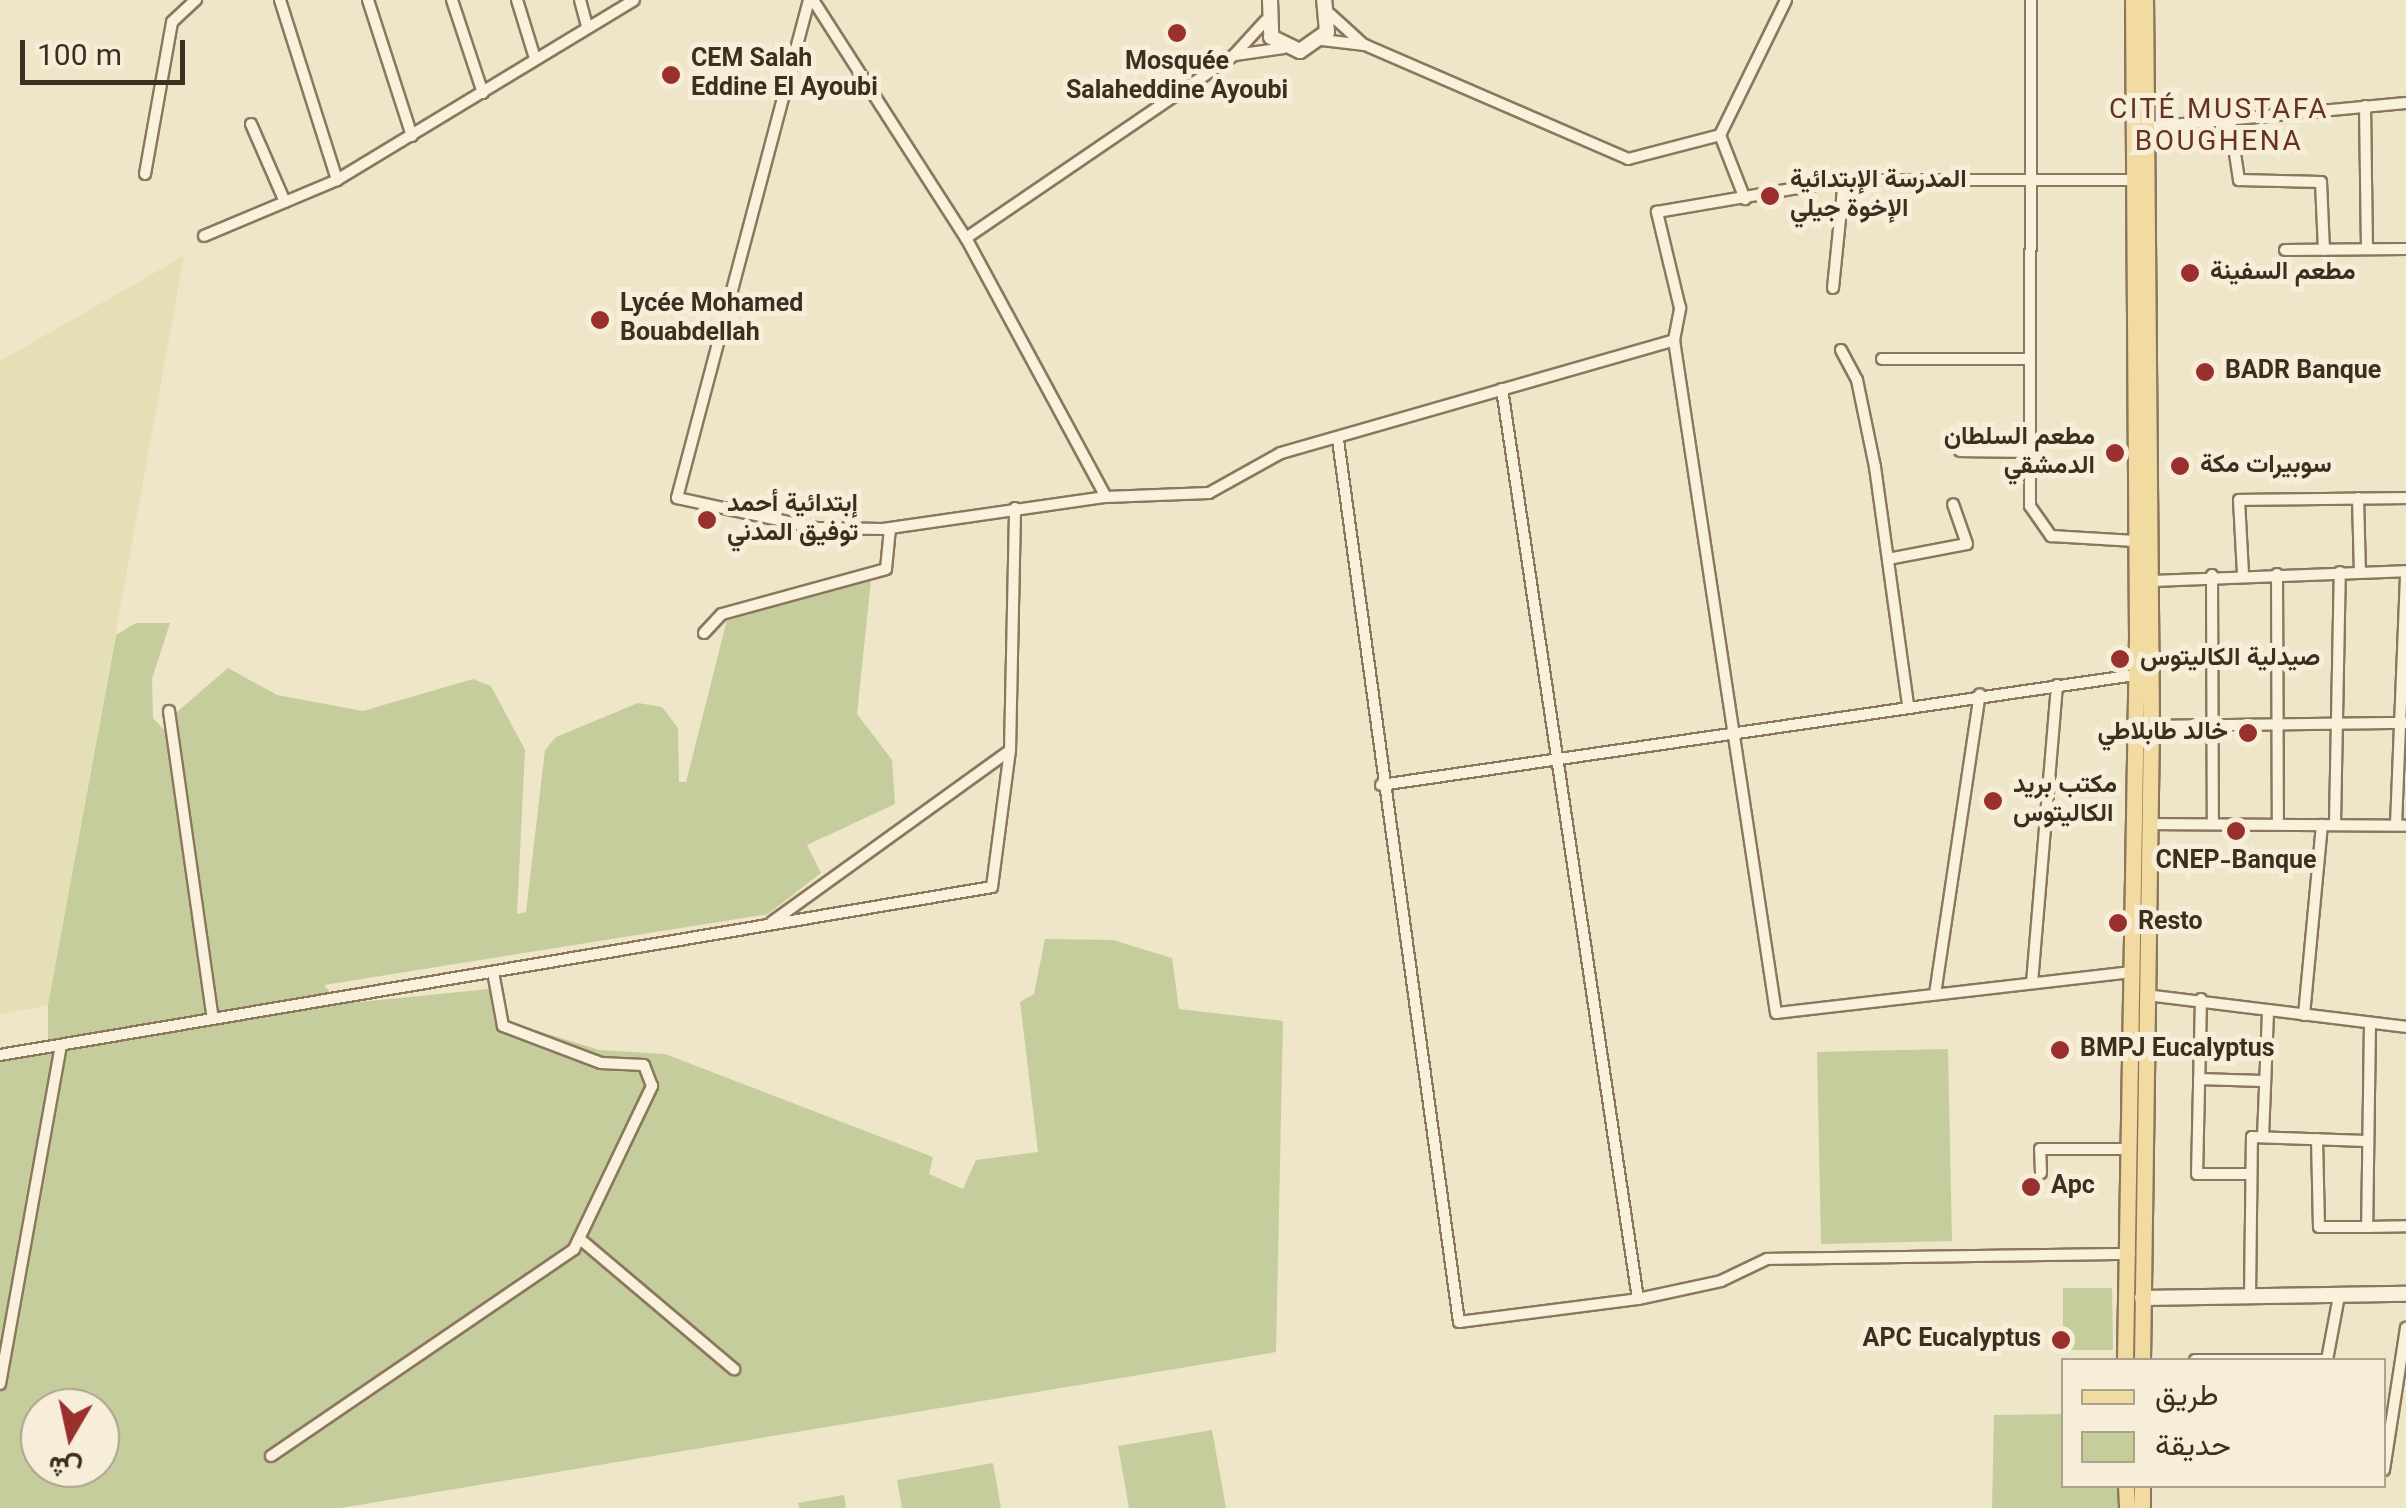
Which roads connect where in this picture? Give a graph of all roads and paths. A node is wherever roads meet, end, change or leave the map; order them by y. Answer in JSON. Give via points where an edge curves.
{"nodes":[{"id":1,"x":196,"y":0,"type":"edge"},
{"id":2,"x":280,"y":0,"type":"edge"},
{"id":3,"x":368,"y":0,"type":"edge"},
{"id":4,"x":452,"y":0,"type":"edge"},
{"id":5,"x":516,"y":0,"type":"edge"},
{"id":6,"x":580,"y":0,"type":"edge"},
{"id":7,"x":634,"y":0,"type":"edge"},
{"id":8,"x":811,"y":0,"type":"edge"},
{"id":9,"x":1270,"y":0,"type":"edge"},
{"id":10,"x":1786,"y":0,"type":"edge"},
{"id":11,"x":2031,"y":0,"type":"edge"},
{"id":12,"x":2133,"y":0,"type":"edge"},
{"id":13,"x":2145,"y":0,"type":"edge"},
{"id":14,"x":1327,"y":7,"type":"edge"},
{"id":15,"x":1264,"y":21,"type":"junction"},
{"id":16,"x":587,"y":26,"type":"junction"},
{"id":17,"x":1322,"y":40,"type":"junction"},
{"id":18,"x":1364,"y":46,"type":"junction"},
{"id":19,"x":1284,"y":48,"type":"junction"},
{"id":20,"x":1234,"y":55,"type":"junction"},
{"id":21,"x":534,"y":56,"type":"junction"},
{"id":22,"x":483,"y":93,"type":"junction"},
{"id":23,"x":2406,"y":103,"type":"edge"},
{"id":24,"x":2365,"y":106,"type":"junction"},
{"id":25,"x":2230,"y":121,"type":"junction"},
{"id":26,"x":251,"y":124,"type":"dead end"},
{"id":27,"x":2141,"y":128,"type":"junction"},
{"id":28,"x":1720,"y":135,"type":"junction"},
{"id":29,"x":412,"y":136,"type":"junction"},
{"id":30,"x":146,"y":174,"type":"dead end"},
{"id":31,"x":337,"y":180,"type":"junction"},
{"id":32,"x":1844,"y":180,"type":"junction"},
{"id":33,"x":2135,"y":180,"type":"junction"},
{"id":34,"x":2028,"y":181,"type":"junction"},
{"id":35,"x":1746,"y":199,"type":"junction"},
{"id":36,"x":285,"y":202,"type":"junction"},
{"id":37,"x":204,"y":236,"type":"dead end"},
{"id":38,"x":966,"y":238,"type":"junction"},
{"id":39,"x":2406,"y":248,"type":"edge"},
{"id":40,"x":2286,"y":250,"type":"dead end"},
{"id":41,"x":2324,"y":250,"type":"junction"},
{"id":42,"x":2367,"y":250,"type":"junction"},
{"id":43,"x":1833,"y":288,"type":"dead end"},
{"id":44,"x":1674,"y":340,"type":"junction"},
{"id":45,"x":1841,"y":350,"type":"dead end"},
{"id":46,"x":1882,"y":359,"type":"dead end"},
{"id":47,"x":2029,"y":359,"type":"junction"},
{"id":48,"x":1502,"y":389,"type":"junction"},
{"id":49,"x":1338,"y":440,"type":"junction"},
{"id":50,"x":1960,"y":451,"type":"dead end"},
{"id":51,"x":2030,"y":452,"type":"junction"},
{"id":52,"x":1106,"y":496,"type":"junction"},
{"id":53,"x":2358,"y":498,"type":"junction"},
{"id":54,"x":2406,"y":498,"type":"edge"},
{"id":55,"x":1953,"y":504,"type":"dead end"},
{"id":56,"x":1015,"y":508,"type":"junction"},
{"id":57,"x":890,"y":528,"type":"junction"},
{"id":58,"x":2134,"y":541,"type":"junction"},
{"id":59,"x":1888,"y":559,"type":"junction"},
{"id":60,"x":2340,"y":572,"type":"junction"},
{"id":61,"x":2360,"y":572,"type":"junction"},
{"id":62,"x":2242,"y":574,"type":"junction"},
{"id":63,"x":2277,"y":574,"type":"junction"},
{"id":64,"x":2406,"y":574,"type":"edge"},
{"id":65,"x":2212,"y":575,"type":"junction"},
{"id":66,"x":2151,"y":580,"type":"junction"},
{"id":67,"x":704,"y":634,"type":"dead end"},
{"id":68,"x":2143,"y":673,"type":"junction"},
{"id":69,"x":2056,"y":685,"type":"junction"},
{"id":70,"x":1980,"y":694,"type":"junction"},
{"id":71,"x":1908,"y":705,"type":"junction"},
{"id":72,"x":168,"y":710,"type":"dead end"},
{"id":73,"x":2215,"y":722,"type":"junction"},
{"id":74,"x":2278,"y":723,"type":"junction"},
{"id":75,"x":2402,"y":723,"type":"edge"},
{"id":76,"x":2338,"y":724,"type":"junction"},
{"id":77,"x":2151,"y":726,"type":"junction"},
{"id":78,"x":1731,"y":730,"type":"junction"},
{"id":79,"x":1010,"y":750,"type":"junction"},
{"id":80,"x":1554,"y":756,"type":"junction"},
{"id":81,"x":1381,"y":785,"type":"junction"},
{"id":82,"x":2213,"y":822,"type":"junction"},
{"id":83,"x":2148,"y":824,"type":"junction"},
{"id":84,"x":2278,"y":824,"type":"junction"},
{"id":85,"x":2335,"y":824,"type":"junction"},
{"id":86,"x":2322,"y":825,"type":"junction"},
{"id":87,"x":2401,"y":826,"type":"edge"},
{"id":88,"x":767,"y":926,"type":"junction"},
{"id":89,"x":494,"y":972,"type":"junction"},
{"id":90,"x":2131,"y":972,"type":"junction"},
{"id":91,"x":2032,"y":984,"type":"junction"},
{"id":92,"x":1934,"y":994,"type":"junction"},
{"id":93,"x":2146,"y":995,"type":"junction"},
{"id":94,"x":2202,"y":1000,"type":"junction"},
{"id":95,"x":2268,"y":1010,"type":"junction"},
{"id":96,"x":2304,"y":1014,"type":"junction"},
{"id":97,"x":213,"y":1019,"type":"junction"},
{"id":98,"x":2370,"y":1022,"type":"junction"},
{"id":99,"x":2406,"y":1027,"type":"edge"},
{"id":100,"x":61,"y":1045,"type":"junction"},
{"id":101,"x":0,"y":1055,"type":"edge"},
{"id":102,"x":2200,"y":1079,"type":"junction"},
{"id":103,"x":2263,"y":1081,"type":"junction"},
{"id":104,"x":2263,"y":1137,"type":"junction"},
{"id":105,"x":2317,"y":1139,"type":"junction"},
{"id":106,"x":2366,"y":1140,"type":"junction"},
{"id":107,"x":2128,"y":1149,"type":"junction"},
{"id":108,"x":2041,"y":1173,"type":"dead end"},
{"id":109,"x":2252,"y":1174,"type":"junction"},
{"id":110,"x":2406,"y":1226,"type":"edge"},
{"id":111,"x":2367,"y":1227,"type":"junction"},
{"id":112,"x":580,"y":1239,"type":"junction"},
{"id":113,"x":2133,"y":1254,"type":"junction"},
{"id":114,"x":2406,"y":1294,"type":"edge"},
{"id":115,"x":2338,"y":1296,"type":"junction"},
{"id":116,"x":2250,"y":1297,"type":"junction"},
{"id":117,"x":2142,"y":1298,"type":"junction"},
{"id":118,"x":1638,"y":1299,"type":"junction"},
{"id":119,"x":2406,"y":1328,"type":"edge"},
{"id":120,"x":2125,"y":1358,"type":"edge"},
{"id":121,"x":2142,"y":1358,"type":"edge"},
{"id":122,"x":2327,"y":1358,"type":"edge"},
{"id":123,"x":734,"y":1369,"type":"dead end"},
{"id":124,"x":0,"y":1384,"type":"edge"},
{"id":125,"x":271,"y":1456,"type":"dead end"},
{"id":126,"x":2386,"y":1457,"type":"edge"}],
"edges":[{"from":1,"to":30,"type":"street","via":[[172,22]]},
{"from":2,"to":31,"type":"street"},
{"from":3,"to":29,"type":"street"},
{"from":4,"to":22,"type":"street"},
{"from":5,"to":21,"type":"street"},
{"from":6,"to":16,"type":"street"},
{"from":7,"to":16,"type":"street"},
{"from":8,"to":38,"type":"street"},
{"from":8,"to":57,"type":"street","via":[[677,498],[816,528]]},
{"from":9,"to":15,"type":"street"},
{"from":10,"to":28,"type":"street"},
{"from":11,"to":34,"type":"street"},
{"from":12,"to":27,"type":"main road"},
{"from":13,"to":27,"type":"main road"},
{"from":14,"to":17,"type":"street"},
{"from":14,"to":18,"type":"street"},
{"from":15,"to":19,"type":"street"},
{"from":15,"to":20,"type":"street"},
{"from":16,"to":21,"type":"street"},
{"from":17,"to":18,"type":"street"},
{"from":17,"to":19,"type":"street"},
{"from":18,"to":28,"type":"street","via":[[1628,159]]},
{"from":19,"to":20,"type":"street"},
{"from":20,"to":38,"type":"street"},
{"from":21,"to":22,"type":"street"},
{"from":22,"to":29,"type":"street"},
{"from":23,"to":24,"type":"street"},
{"from":24,"to":25,"type":"street"},
{"from":24,"to":42,"type":"street"},
{"from":25,"to":27,"type":"street"},
{"from":25,"to":41,"type":"street","via":[[2239,180],[2322,182]]},
{"from":26,"to":36,"type":"street"},
{"from":27,"to":33,"type":"main road"},
{"from":27,"to":66,"type":"main road"},
{"from":28,"to":35,"type":"street"},
{"from":29,"to":31,"type":"street"},
{"from":31,"to":36,"type":"street"},
{"from":32,"to":34,"type":"street"},
{"from":32,"to":35,"type":"street"},
{"from":32,"to":43,"type":"street"},
{"from":33,"to":34,"type":"street"},
{"from":33,"to":58,"type":"main road"},
{"from":34,"to":47,"type":"street"},
{"from":35,"to":44,"type":"street","via":[[1657,212],[1680,308]]},
{"from":36,"to":37,"type":"street"},
{"from":38,"to":52,"type":"street"},
{"from":39,"to":42,"type":"street"},
{"from":40,"to":41,"type":"street"},
{"from":41,"to":42,"type":"street"},
{"from":44,"to":48,"type":"street"},
{"from":44,"to":78,"type":"street"},
{"from":45,"to":59,"type":"street","via":[[1857,380]]},
{"from":46,"to":47,"type":"street"},
{"from":47,"to":51,"type":"street"},
{"from":48,"to":49,"type":"street"},
{"from":48,"to":80,"type":"street"},
{"from":49,"to":52,"type":"street","via":[[1282,453],[1209,493]]},
{"from":49,"to":81,"type":"street"},
{"from":50,"to":51,"type":"street"},
{"from":51,"to":58,"type":"street","via":[[2036,524],[2074,542]]},
{"from":52,"to":56,"type":"street"},
{"from":53,"to":54,"type":"street"},
{"from":53,"to":61,"type":"street"},
{"from":53,"to":62,"type":"street","via":[[2239,500]]},
{"from":55,"to":59,"type":"street","via":[[1967,544]]},
{"from":56,"to":57,"type":"street"},
{"from":56,"to":79,"type":"street"},
{"from":57,"to":67,"type":"street","via":[[886,569],[722,614]]},
{"from":58,"to":68,"type":"main road"},
{"from":59,"to":71,"type":"street"},
{"from":60,"to":61,"type":"street"},
{"from":60,"to":63,"type":"street"},
{"from":60,"to":76,"type":"street"},
{"from":61,"to":64,"type":"street"},
{"from":62,"to":63,"type":"street"},
{"from":62,"to":65,"type":"street"},
{"from":63,"to":74,"type":"street"},
{"from":64,"to":75,"type":"street"},
{"from":65,"to":66,"type":"street"},
{"from":65,"to":73,"type":"street"},
{"from":66,"to":68,"type":"main road"},
{"from":68,"to":69,"type":"street"},
{"from":68,"to":77,"type":"main road"},
{"from":68,"to":90,"type":"main road"},
{"from":69,"to":70,"type":"street"},
{"from":69,"to":91,"type":"street"},
{"from":70,"to":71,"type":"street"},
{"from":70,"to":92,"type":"street"},
{"from":71,"to":78,"type":"street"},
{"from":72,"to":97,"type":"street"},
{"from":73,"to":74,"type":"street"},
{"from":73,"to":77,"type":"street"},
{"from":73,"to":82,"type":"street"},
{"from":74,"to":76,"type":"street"},
{"from":74,"to":84,"type":"street"},
{"from":75,"to":76,"type":"street"},
{"from":75,"to":87,"type":"street"},
{"from":76,"to":85,"type":"street"},
{"from":77,"to":83,"type":"main road"},
{"from":78,"to":80,"type":"street"},
{"from":78,"to":92,"type":"street","via":[[1776,1013]]},
{"from":79,"to":88,"type":"street"},
{"from":79,"to":88,"type":"street","via":[[992,887]]},
{"from":80,"to":81,"type":"street"},
{"from":80,"to":118,"type":"street"},
{"from":81,"to":118,"type":"street","via":[[1459,1322]]},
{"from":82,"to":83,"type":"street"},
{"from":82,"to":84,"type":"street"},
{"from":83,"to":93,"type":"main road"},
{"from":84,"to":86,"type":"street"},
{"from":85,"to":86,"type":"street"},
{"from":85,"to":87,"type":"street"},
{"from":86,"to":96,"type":"street"},
{"from":88,"to":89,"type":"street"},
{"from":89,"to":97,"type":"street"},
{"from":89,"to":112,"type":"street","via":[[503,1026],[652,1071]]},
{"from":90,"to":91,"type":"street"},
{"from":90,"to":107,"type":"main road"},
{"from":91,"to":92,"type":"street"},
{"from":93,"to":94,"type":"street"},
{"from":93,"to":113,"type":"main road"},
{"from":94,"to":95,"type":"street"},
{"from":94,"to":102,"type":"street"},
{"from":95,"to":96,"type":"street"},
{"from":95,"to":103,"type":"street"},
{"from":96,"to":98,"type":"street"},
{"from":97,"to":100,"type":"street"},
{"from":98,"to":99,"type":"street"},
{"from":98,"to":106,"type":"street"},
{"from":100,"to":101,"type":"street"},
{"from":100,"to":124,"type":"street"},
{"from":102,"to":103,"type":"street"},
{"from":102,"to":109,"type":"street","via":[[2197,1174]]},
{"from":103,"to":104,"type":"street"},
{"from":104,"to":105,"type":"street"},
{"from":104,"to":109,"type":"street","via":[[2252,1137]]},
{"from":105,"to":106,"type":"street"},
{"from":105,"to":111,"type":"street","via":[[2319,1227]]},
{"from":106,"to":111,"type":"street"},
{"from":107,"to":108,"type":"street","via":[[2040,1149]]},
{"from":107,"to":113,"type":"main road"},
{"from":109,"to":116,"type":"street"},
{"from":110,"to":111,"type":"street"},
{"from":112,"to":123,"type":"street"},
{"from":112,"to":125,"type":"street"},
{"from":113,"to":117,"type":"main road"},
{"from":113,"to":118,"type":"street","via":[[1768,1260],[1720,1281]]},
{"from":113,"to":120,"type":"main road"},
{"from":114,"to":115,"type":"street"},
{"from":115,"to":116,"type":"street"},
{"from":115,"to":122,"type":"street"},
{"from":116,"to":117,"type":"street"},
{"from":117,"to":121,"type":"main road"},
{"from":119,"to":126,"type":"street"}]}
